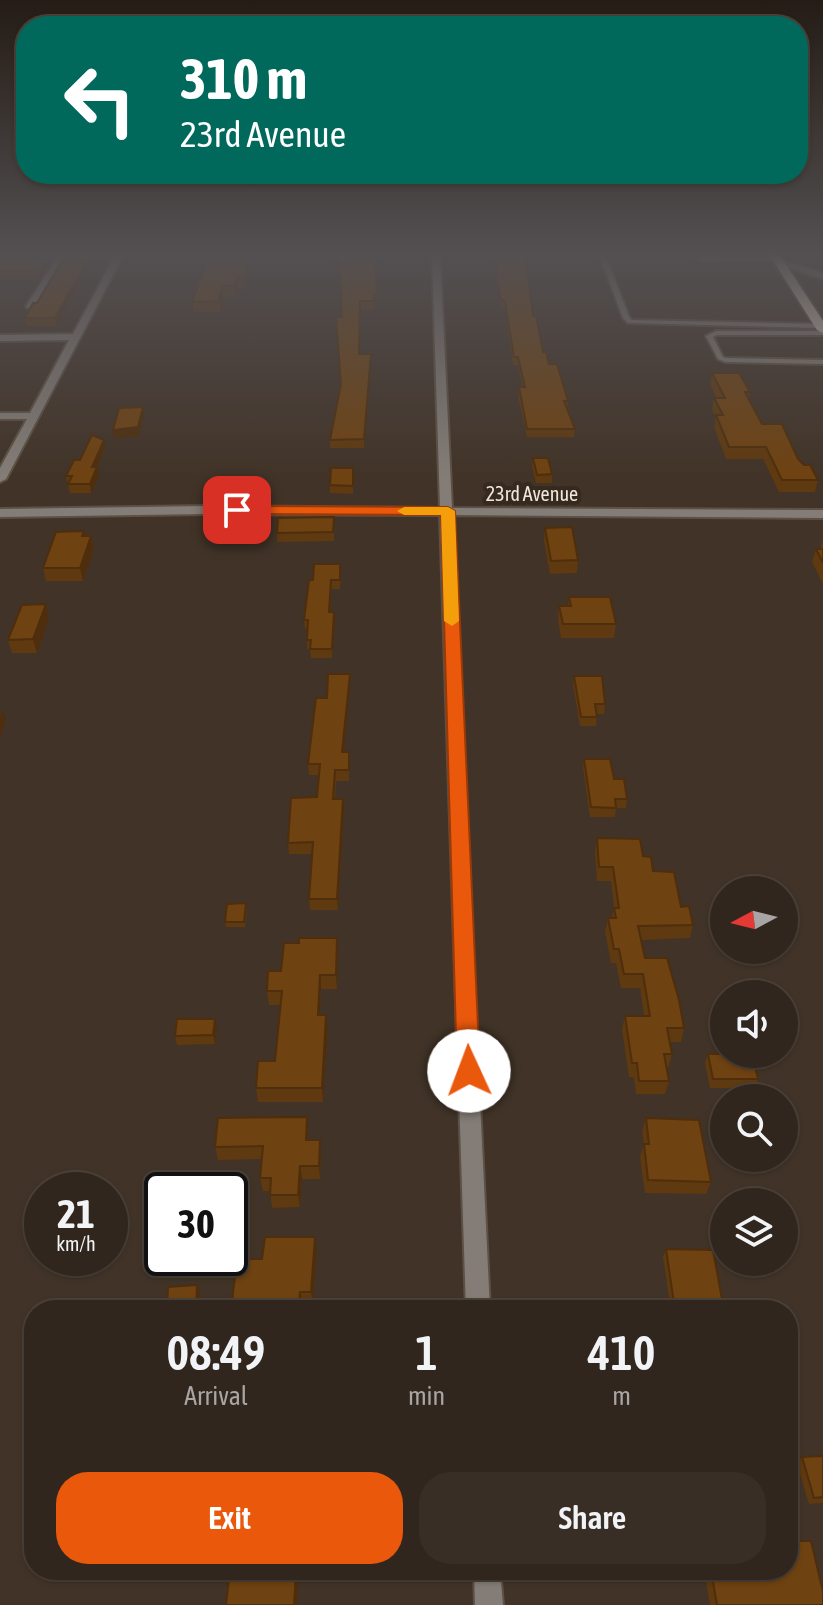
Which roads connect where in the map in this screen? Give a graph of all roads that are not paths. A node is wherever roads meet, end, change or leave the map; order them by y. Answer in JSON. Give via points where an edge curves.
{"nodes":[{"id":1,"x":80,"y":329,"type":"edge"},
{"id":2,"x":439,"y":329,"type":"edge"},
{"id":3,"x":796,"y":329,"type":"edge"},
{"id":4,"x":822,"y":330,"type":"edge"},
{"id":5,"x":76,"y":337,"type":"junction"},
{"id":6,"x":0,"y":338,"type":"edge"},
{"id":7,"x":823,"y":362,"type":"edge"},
{"id":8,"x":0,"y":416,"type":"edge"},
{"id":9,"x":35,"y":416,"type":"junction"},
{"id":10,"x":0,"y":479,"type":"edge"},
{"id":11,"x":448,"y":511,"type":"junction"},
{"id":12,"x":0,"y":513,"type":"edge"},
{"id":13,"x":823,"y":514,"type":"edge"},
{"id":14,"x":478,"y":1300,"type":"edge"},
{"id":15,"x":488,"y":1580,"type":"edge"},
{"id":16,"x":489,"y":1605,"type":"edge"}],
"edges":[{"from":1,"to":5,"type":"street"},
{"from":2,"to":11,"type":"street"},
{"from":3,"to":4,"type":"lane"},
{"from":4,"to":7,"type":"lane","via":[[709,336],[725,360]]},
{"from":5,"to":6,"type":"street"},
{"from":5,"to":9,"type":"street"},
{"from":8,"to":9,"type":"street"},
{"from":9,"to":10,"type":"street"},
{"from":11,"to":12,"type":"street","name":"23rd Avenue"},
{"from":11,"to":13,"type":"street","name":"23rd Avenue"},
{"from":11,"to":14,"type":"street"},
{"from":15,"to":16,"type":"street"}]}
